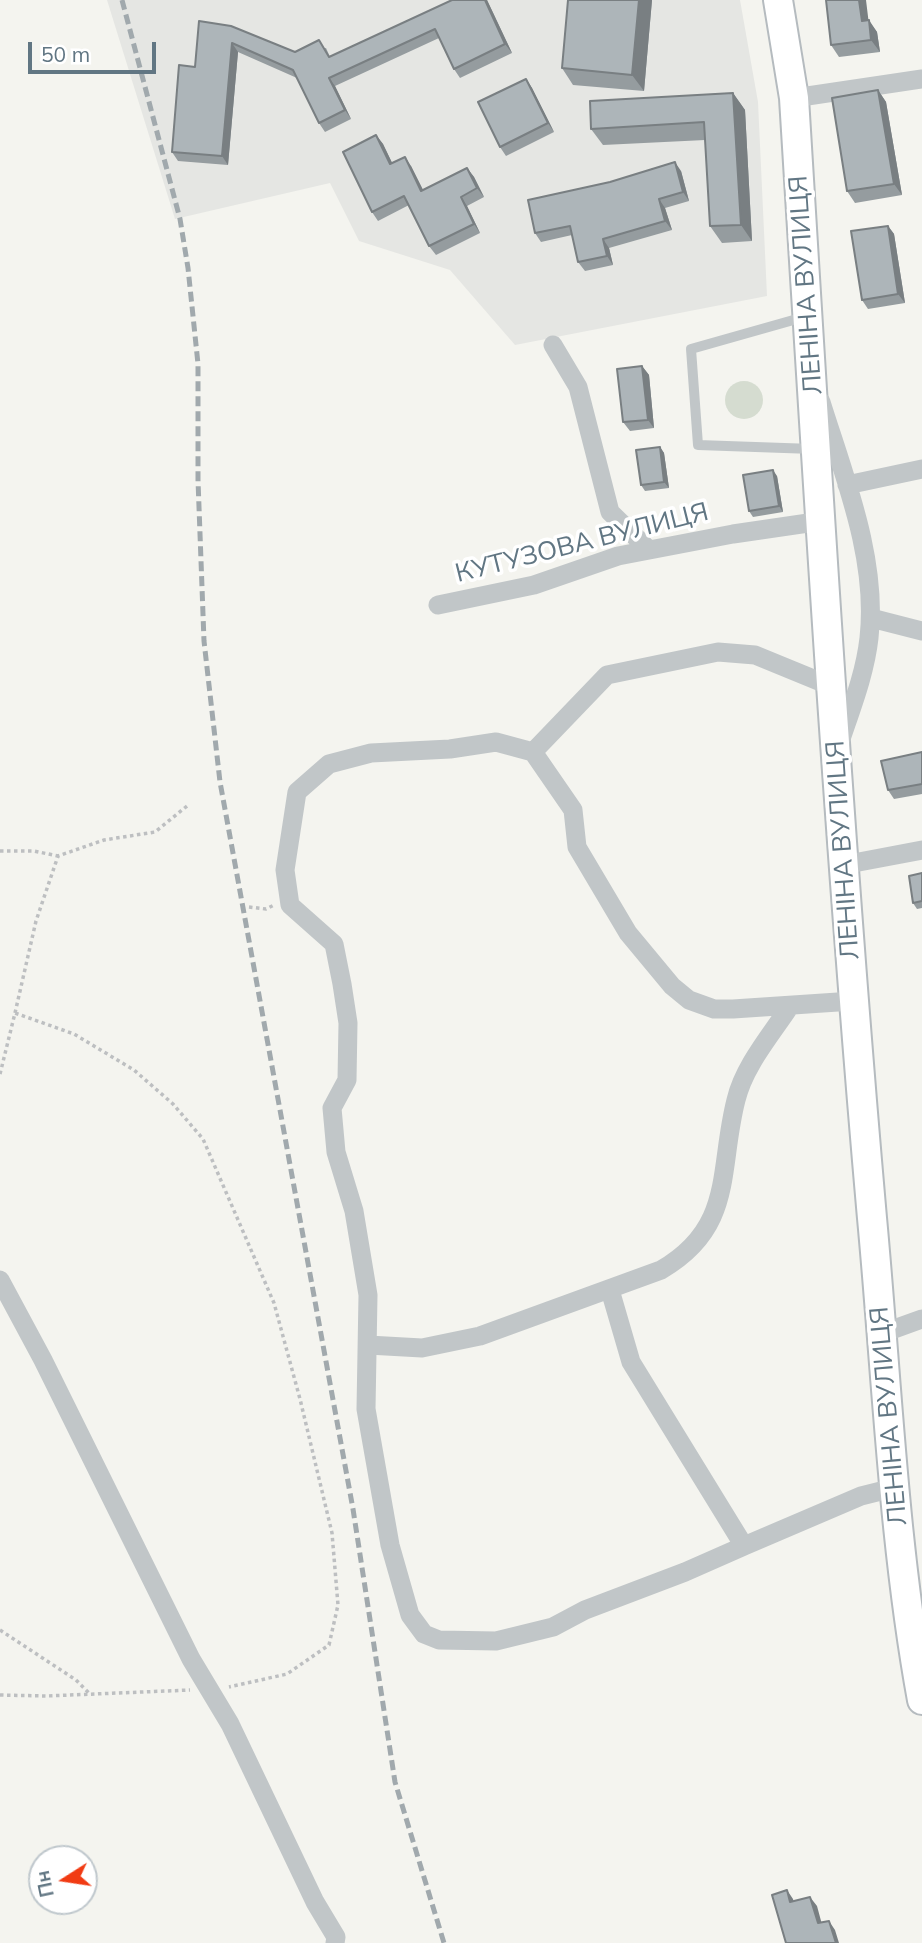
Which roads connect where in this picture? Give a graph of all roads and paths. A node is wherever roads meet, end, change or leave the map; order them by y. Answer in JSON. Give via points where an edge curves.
{"nodes":[{"id":1,"x":778,"y":0,"type":"edge"},
{"id":2,"x":922,"y":79,"type":"edge"},
{"id":3,"x":794,"y":98,"type":"junction"},
{"id":4,"x":808,"y":316,"type":"junction"},
{"id":5,"x":553,"y":345,"type":"dead end"},
{"id":6,"x":812,"y":374,"type":"junction"},
{"id":7,"x":816,"y":449,"type":"junction"},
{"id":8,"x":922,"y":470,"type":"edge"},
{"id":9,"x":847,"y":485,"type":"junction"},
{"id":10,"x":822,"y":521,"type":"junction"},
{"id":11,"x":649,"y":550,"type":"junction"},
{"id":12,"x":438,"y":605,"type":"dead end"},
{"id":13,"x":870,"y":618,"type":"junction"},
{"id":14,"x":922,"y":631,"type":"edge"},
{"id":15,"x":833,"y":687,"type":"junction"},
{"id":16,"x":533,"y":752,"type":"junction"},
{"id":17,"x":836,"y":753,"type":"junction"},
{"id":18,"x":187,"y":806,"type":"dead end"},
{"id":19,"x":922,"y":850,"type":"edge"},
{"id":20,"x":0,"y":851,"type":"edge"},
{"id":21,"x":58,"y":856,"type":"junction"},
{"id":22,"x":843,"y":864,"type":"junction"},
{"id":23,"x":289,"y":897,"type":"junction"},
{"id":24,"x":249,"y":907,"type":"dead end"},
{"id":25,"x":853,"y":1000,"type":"junction"},
{"id":26,"x":790,"y":1006,"type":"junction"},
{"id":27,"x":15,"y":1013,"type":"junction"},
{"id":28,"x":0,"y":1074,"type":"edge"},
{"id":29,"x":0,"y":1280,"type":"edge"},
{"id":30,"x":610,"y":1290,"type":"junction"},
{"id":31,"x":922,"y":1319,"type":"edge"},
{"id":32,"x":883,"y":1333,"type":"junction"},
{"id":33,"x":368,"y":1345,"type":"junction"},
{"id":34,"x":893,"y":1488,"type":"junction"},
{"id":35,"x":744,"y":1546,"type":"junction"},
{"id":36,"x":0,"y":1630,"type":"edge"},
{"id":37,"x":209,"y":1689,"type":"junction"},
{"id":38,"x":89,"y":1693,"type":"junction"},
{"id":39,"x":0,"y":1695,"type":"edge"},
{"id":40,"x":922,"y":1700,"type":"edge"},
{"id":41,"x":335,"y":1943,"type":"edge"}],
"edges":[{"from":1,"to":3,"type":"main road","name":"ЛЕНІНА ВУЛИЦЯ"},
{"from":2,"to":3,"type":"street"},
{"from":3,"to":4,"type":"main road","name":"ЛЕНІНА ВУЛИЦЯ"},
{"from":4,"to":6,"type":"main road","name":"ЛЕНІНА ВУЛИЦЯ"},
{"from":4,"to":7,"type":"lane","via":[[691,349],[698,445]]},
{"from":5,"to":11,"type":"street","via":[[578,387],[610,512]]},
{"from":6,"to":7,"type":"main road","name":"ЛЕНІНА ВУЛИЦЯ"},
{"from":6,"to":9,"type":"street"},
{"from":7,"to":10,"type":"main road","name":"ЛЕНІНА ВУЛИЦЯ"},
{"from":8,"to":9,"type":"street"},
{"from":9,"to":13,"type":"street","via":[[864,557]]},
{"from":10,"to":11,"type":"street","name":"КУТУЗОВА ВУЛИЦЯ"},
{"from":10,"to":15,"type":"main road","name":"ЛЕНІНА ВУЛИЦЯ"},
{"from":11,"to":12,"type":"street","name":"КУТУЗОВА ВУЛИЦЯ","via":[[534,585]]},
{"from":13,"to":14,"type":"street"},
{"from":13,"to":17,"type":"street","via":[[866,659]]},
{"from":15,"to":16,"type":"street","via":[[755,655],[718,652],[607,675]]},
{"from":15,"to":17,"type":"main road","name":"ЛЕНІНА ВУЛИЦЯ"},
{"from":16,"to":23,"type":"street","via":[[496,742],[372,753],[329,764],[297,792],[285,870]]},
{"from":16,"to":26,"type":"street","via":[[573,810],[577,847],[601,891],[628,933],[672,986],[713,1009]]},
{"from":17,"to":22,"type":"main road","name":"ЛЕНІНА ВУЛИЦЯ"},
{"from":18,"to":21,"type":"path","via":[[155,832],[104,840]]},
{"from":19,"to":22,"type":"street"},
{"from":20,"to":21,"type":"path","via":[[34,850]]},
{"from":21,"to":27,"type":"path","via":[[36,920]]},
{"from":22,"to":25,"type":"main road","name":"ЛЕНІНА ВУЛИЦЯ"},
{"from":23,"to":24,"type":"path","via":[[265,909]]},
{"from":23,"to":33,"type":"street","via":[[290,905],[334,944],[342,984],[348,1023],[347,1080],[332,1108],[336,1152],[360,1241],[368,1295]]},
{"from":25,"to":26,"type":"street"},
{"from":25,"to":32,"type":"main road","name":"ЛЕНІНА ВУЛИЦЯ"},
{"from":26,"to":30,"type":"street","via":[[736,1099],[726,1171],[708,1226],[681,1258]]},
{"from":27,"to":28,"type":"path"},
{"from":27,"to":37,"type":"path","via":[[74,1034],[134,1070],[173,1104],[203,1139],[274,1303],[332,1533],[338,1605],[330,1645],[287,1674]]},
{"from":29,"to":37,"type":"street"},
{"from":30,"to":33,"type":"street","via":[[453,1343],[422,1348]]},
{"from":30,"to":35,"type":"street","via":[[631,1362]]},
{"from":31,"to":32,"type":"street"},
{"from":32,"to":34,"type":"main road","name":"ЛЕНІНА ВУЛИЦЯ"},
{"from":33,"to":35,"type":"street","via":[[366,1409],[390,1545],[410,1615],[424,1634],[439,1640],[496,1642],[523,1636]]},
{"from":34,"to":35,"type":"street","via":[[861,1496]]},
{"from":34,"to":40,"type":"main road","name":"ЛЕНІНА ВУЛИЦЯ"},
{"from":36,"to":38,"type":"path","via":[[76,1679]]},
{"from":37,"to":38,"type":"path"},
{"from":37,"to":41,"type":"street","via":[[336,1937]]},
{"from":38,"to":39,"type":"path"}]}
